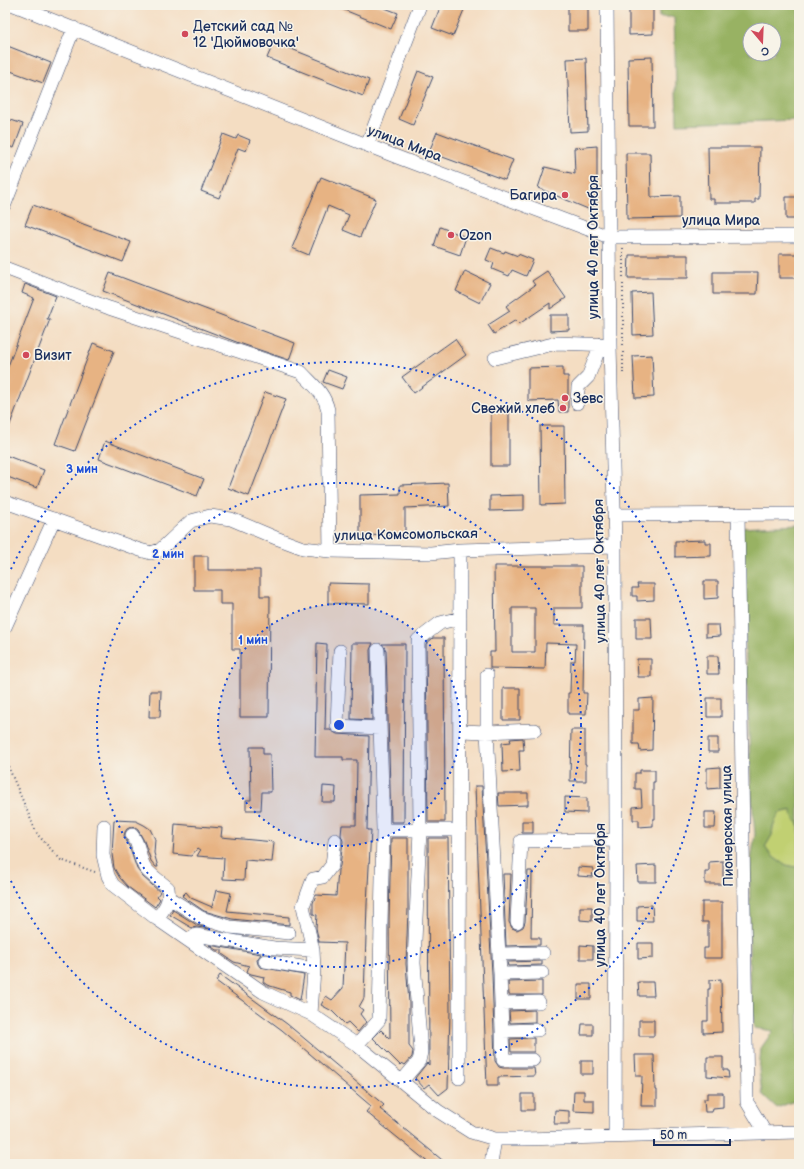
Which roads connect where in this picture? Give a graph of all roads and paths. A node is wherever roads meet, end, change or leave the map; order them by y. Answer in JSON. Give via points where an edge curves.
{"nodes":[{"id":1,"x":14,"y":5,"type":"edge"},
{"id":2,"x":420,"y":5,"type":"edge"},
{"id":3,"x":607,"y":5,"type":"edge"},
{"id":4,"x":74,"y":28,"type":"junction"},
{"id":5,"x":367,"y":145,"type":"junction"},
{"id":6,"x":5,"y":204,"type":"edge"},
{"id":7,"x":799,"y":236,"type":"edge"},
{"id":8,"x":610,"y":237,"type":"junction"},
{"id":9,"x":5,"y":268,"type":"edge"},
{"id":10,"x":605,"y":344,"type":"junction"},
{"id":11,"x":495,"y":358,"type":"dead end"},
{"id":12,"x":577,"y":403,"type":"dead end"},
{"id":13,"x":5,"y":502,"type":"edge"},
{"id":14,"x":738,"y":514,"type":"junction"},
{"id":15,"x":799,"y":514,"type":"edge"},
{"id":16,"x":614,"y":515,"type":"junction"},
{"id":17,"x":54,"y":519,"type":"junction"},
{"id":18,"x":615,"y":546,"type":"junction"},
{"id":19,"x":460,"y":550,"type":"junction"},
{"id":20,"x":330,"y":552,"type":"junction"},
{"id":21,"x":460,"y":618,"type":"junction"},
{"id":22,"x":5,"y":627,"type":"edge"},
{"id":23,"x":378,"y":650,"type":"dead end"},
{"id":24,"x":340,"y":651,"type":"dead end"},
{"id":25,"x":487,"y":675,"type":"dead end"},
{"id":26,"x":380,"y":728,"type":"junction"},
{"id":27,"x":535,"y":730,"type":"dead end"},
{"id":28,"x":460,"y":731,"type":"junction"},
{"id":29,"x":487,"y":732,"type":"junction"},
{"id":30,"x":5,"y":759,"type":"edge"},
{"id":31,"x":104,"y":826,"type":"dead end"},
{"id":32,"x":382,"y":830,"type":"junction"},
{"id":33,"x":420,"y":830,"type":"junction"},
{"id":34,"x":460,"y":830,"type":"junction"},
{"id":35,"x":132,"y":834,"type":"dead end"},
{"id":36,"x":335,"y":840,"type":"dead end"},
{"id":37,"x":616,"y":840,"type":"junction"},
{"id":38,"x":108,"y":876,"type":"junction"},
{"id":39,"x":169,"y":898,"type":"junction"},
{"id":40,"x":157,"y":919,"type":"junction"},
{"id":41,"x":517,"y":922,"type":"dead end"},
{"id":42,"x":289,"y":934,"type":"dead end"},
{"id":43,"x":189,"y":941,"type":"junction"},
{"id":44,"x":313,"y":950,"type":"junction"},
{"id":45,"x":543,"y":953,"type":"dead end"},
{"id":46,"x":498,"y":954,"type":"junction"},
{"id":47,"x":265,"y":962,"type":"dead end"},
{"id":48,"x":314,"y":970,"type":"junction"},
{"id":49,"x":542,"y":973,"type":"dead end"},
{"id":50,"x":500,"y":974,"type":"junction"},
{"id":51,"x":539,"y":1002,"type":"dead end"},
{"id":52,"x":501,"y":1003,"type":"junction"},
{"id":53,"x":311,"y":1014,"type":"junction"},
{"id":54,"x":538,"y":1030,"type":"dead end"},
{"id":55,"x":502,"y":1031,"type":"junction"},
{"id":56,"x":357,"y":1045,"type":"junction"},
{"id":57,"x":533,"y":1060,"type":"dead end"},
{"id":58,"x":459,"y":1078,"type":"dead end"},
{"id":59,"x":402,"y":1081,"type":"junction"},
{"id":60,"x":766,"y":1132,"type":"junction"},
{"id":61,"x":799,"y":1132,"type":"edge"},
{"id":62,"x":615,"y":1137,"type":"junction"},
{"id":63,"x":495,"y":1139,"type":"junction"},
{"id":64,"x":491,"y":1164,"type":"edge"}],
"edges":[{"from":1,"to":4,"type":"street","name":"улица Мира"},
{"from":2,"to":5,"type":"street"},
{"from":3,"to":8,"type":"street","name":"улица 40 лет Октября"},
{"from":4,"to":5,"type":"street","name":"улица Мира"},
{"from":4,"to":6,"type":"street"},
{"from":5,"to":8,"type":"street","name":"улица Мира"},
{"from":7,"to":8,"type":"street","name":"улица Мира"},
{"from":8,"to":10,"type":"street","name":"улица 40 лет Октября"},
{"from":9,"to":20,"type":"street","via":[[109,308],[301,372],[326,400],[328,410]]},
{"from":10,"to":11,"type":"street","via":[[557,343]]},
{"from":10,"to":12,"type":"street","via":[[588,377],[578,387]]},
{"from":10,"to":16,"type":"street","name":"улица 40 лет Октября"},
{"from":13,"to":17,"type":"street","name":"улица Комсомольская"},
{"from":14,"to":15,"type":"street"},
{"from":14,"to":16,"type":"street"},
{"from":14,"to":60,"type":"street","name":"Пионерская улица","via":[[747,1102]]},
{"from":16,"to":18,"type":"street","name":"улица 40 лет Октября"},
{"from":17,"to":20,"type":"street","name":"улица Комсомольская","via":[[151,553],[160,550],[191,521],[210,516],[231,519],[303,548]]},
{"from":17,"to":22,"type":"street"},
{"from":18,"to":19,"type":"street","name":"улица Комсомольская"},
{"from":18,"to":37,"type":"street","name":"улица 40 лет Октября"},
{"from":19,"to":20,"type":"street","name":"улица Комсомольская","via":[[412,553]]},
{"from":19,"to":21,"type":"street"},
{"from":21,"to":28,"type":"street"},
{"from":21,"to":33,"type":"street","via":[[440,623],[418,640]]},
{"from":23,"to":26,"type":"street"},
{"from":24,"to":26,"type":"street","via":[[337,726]]},
{"from":25,"to":29,"type":"street"},
{"from":26,"to":32,"type":"street"},
{"from":27,"to":29,"type":"street"},
{"from":28,"to":29,"type":"street"},
{"from":28,"to":34,"type":"street"},
{"from":29,"to":46,"type":"street"},
{"from":30,"to":38,"type":"path","via":[[37,834],[61,860]]},
{"from":31,"to":38,"type":"street","via":[[103,855]]},
{"from":32,"to":33,"type":"street"},
{"from":32,"to":56,"type":"street","via":[[379,1020]]},
{"from":33,"to":34,"type":"street"},
{"from":33,"to":59,"type":"street","via":[[414,963],[421,1052],[419,1061]]},
{"from":34,"to":58,"type":"street"},
{"from":35,"to":39,"type":"street","via":[[137,840],[146,869],[168,888]]},
{"from":36,"to":44,"type":"street","via":[[332,866],[323,877],[313,879],[304,906]]},
{"from":37,"to":41,"type":"street","via":[[521,841]]},
{"from":37,"to":62,"type":"street","name":"улица 40 лет Октября"},
{"from":38,"to":40,"type":"street","via":[[113,885]]},
{"from":39,"to":40,"type":"street"},
{"from":39,"to":42,"type":"street","via":[[201,918],[230,927]]},
{"from":40,"to":43,"type":"street"},
{"from":43,"to":44,"type":"street","via":[[196,935],[274,948]]},
{"from":43,"to":53,"type":"street","via":[[263,992]]},
{"from":44,"to":48,"type":"street"},
{"from":45,"to":46,"type":"street"},
{"from":46,"to":50,"type":"street"},
{"from":47,"to":48,"type":"street"},
{"from":48,"to":53,"type":"street"},
{"from":49,"to":50,"type":"street"},
{"from":50,"to":52,"type":"street"},
{"from":51,"to":52,"type":"street"},
{"from":52,"to":55,"type":"street"},
{"from":53,"to":56,"type":"street"},
{"from":54,"to":55,"type":"street"},
{"from":55,"to":57,"type":"street","via":[[503,1060]]},
{"from":56,"to":59,"type":"street"},
{"from":59,"to":63,"type":"street","via":[[438,1111],[471,1132]]},
{"from":60,"to":61,"type":"street"},
{"from":60,"to":62,"type":"street"},
{"from":62,"to":63,"type":"street"},
{"from":63,"to":64,"type":"street"}]}
